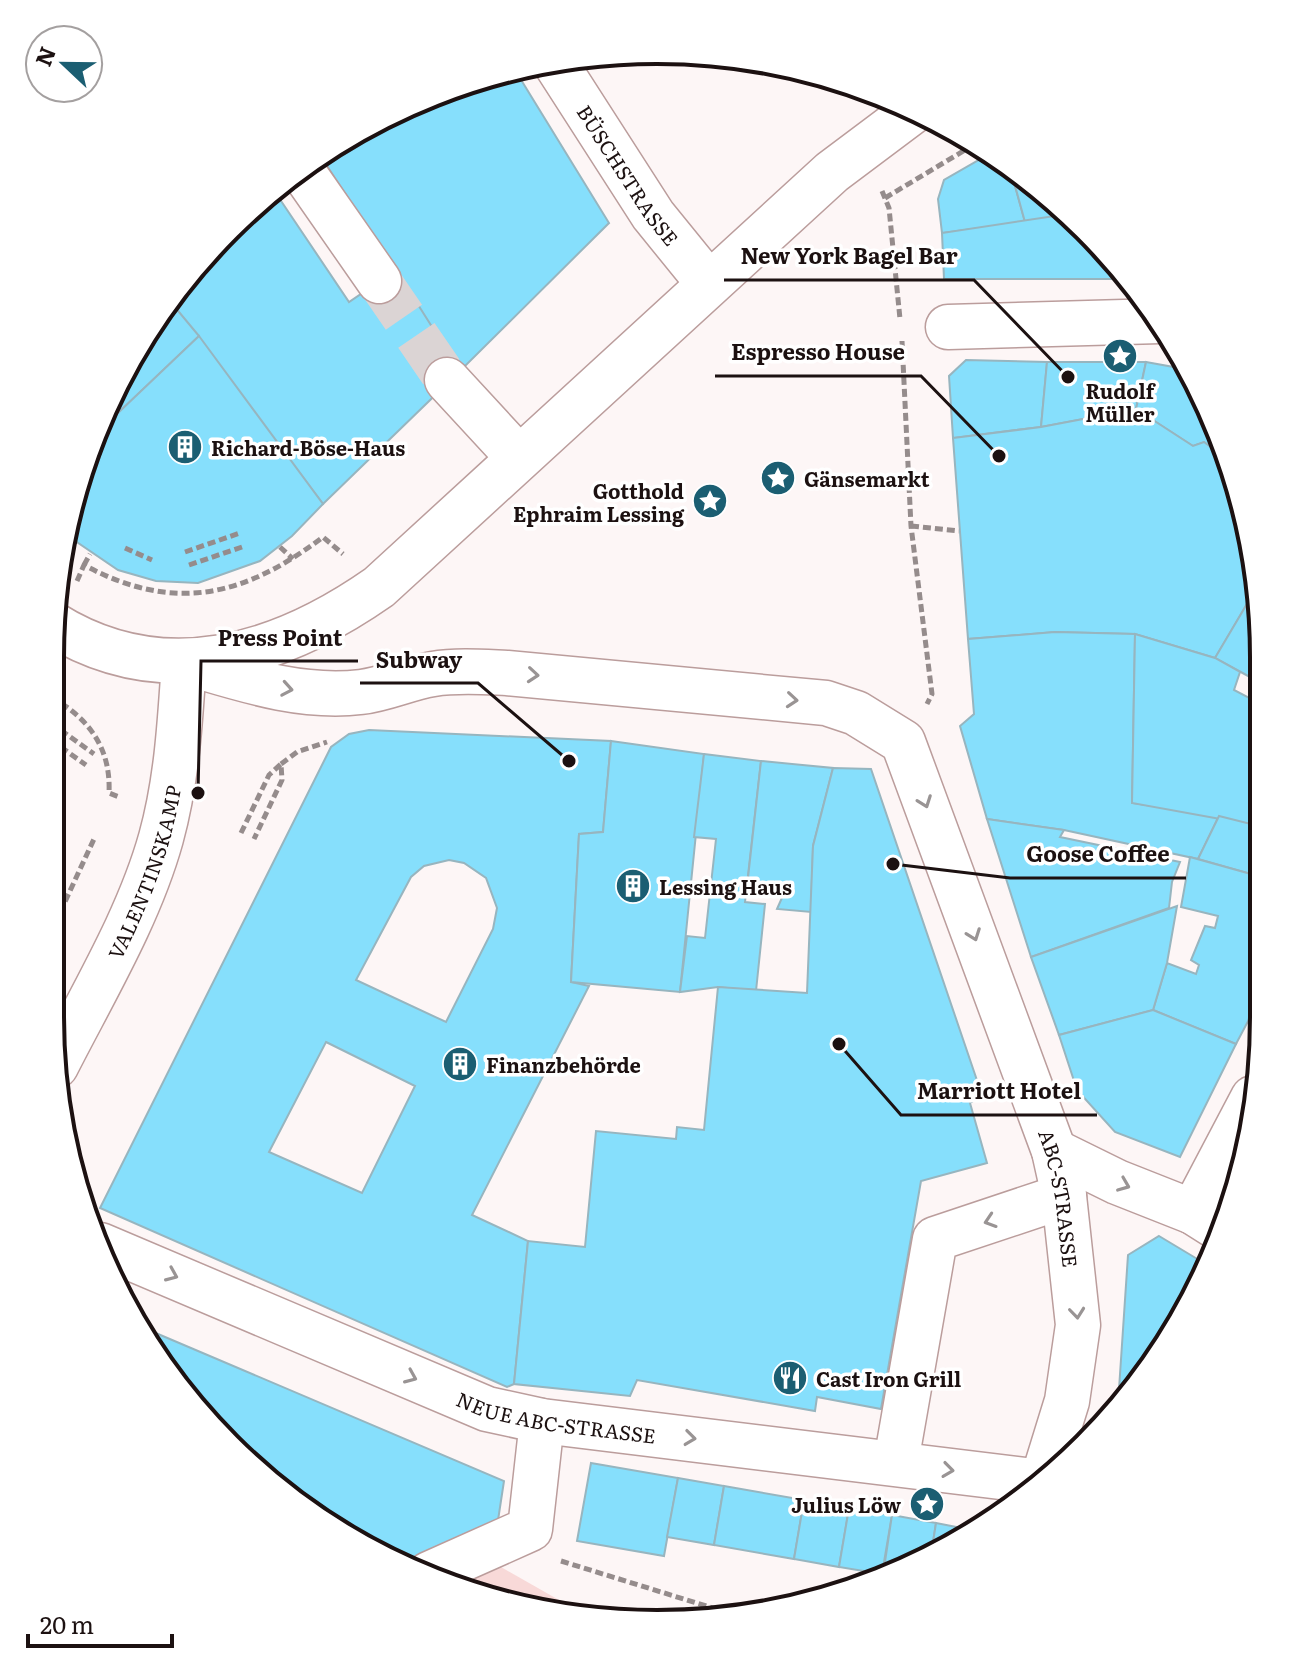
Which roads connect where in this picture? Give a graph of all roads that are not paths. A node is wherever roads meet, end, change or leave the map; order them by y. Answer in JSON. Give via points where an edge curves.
{"nodes":[{"id":1,"x":561,"y":72,"type":"edge"},
{"id":2,"x":903,"y":118,"type":"edge"},
{"id":3,"x":308,"y":179,"type":"edge"},
{"id":4,"x":379,"y":281,"type":"tunnel mouth"},
{"id":5,"x":709,"y":284,"type":"junction"},
{"id":6,"x":1145,"y":321,"type":"edge"},
{"id":7,"x":948,"y":327,"type":"dead end"},
{"id":8,"x":447,"y":380,"type":"tunnel mouth"},
{"id":9,"x":519,"y":458,"type":"junction"},
{"id":10,"x":65,"y":629,"type":"edge"},
{"id":11,"x":184,"y":662,"type":"junction"},
{"id":12,"x":65,"y":1049,"type":"edge"},
{"id":13,"x":1237,"y":1143,"type":"edge"},
{"id":14,"x":1054,"y":1151,"type":"junction"},
{"id":15,"x":1064,"y":1196,"type":"junction"},
{"id":16,"x":1208,"y":1221,"type":"edge"},
{"id":17,"x":112,"y":1250,"type":"edge"},
{"id":18,"x":542,"y":1421,"type":"junction"},
{"id":19,"x":896,"y":1462,"type":"junction"},
{"id":20,"x":1049,"y":1462,"type":"edge"},
{"id":21,"x":1026,"y":1481,"type":"edge"},
{"id":22,"x":440,"y":1569,"type":"edge"}],
"edges":[{"from":1,"to":5,"type":"street","name":"BÜSCHSTRASSE","via":[[653,215]]},
{"from":2,"to":5,"type":"street","via":[[866,144]]},
{"from":3,"to":4,"type":"street"},
{"from":5,"to":9,"type":"street"},
{"from":6,"to":7,"type":"street"},
{"from":8,"to":9,"type":"street"},
{"from":9,"to":11,"type":"street","via":[[379,587],[333,619],[271,647]]},
{"from":10,"to":11,"type":"street","via":[[121,653]]},
{"from":11,"to":12,"type":"street","name":"VALENTINSKAMP","via":[[178,758],[160,842],[115,950]]},
{"from":11,"to":14,"type":"street","name":"ABC-STRASSE","one_way":true,"via":[[289,691],[395,687],[455,671],[507,673],[826,703],[856,713],[903,742]]},
{"from":13,"to":16,"type":"street"},
{"from":14,"to":15,"type":"street","name":"ABC-STRASSE"},
{"from":14,"to":16,"type":"street","one_way":true},
{"from":15,"to":19,"type":"street","one_way":true,"via":[[935,1239]]},
{"from":15,"to":20,"type":"street","name":"ABC-STRASSE","one_way":true,"via":[[1078,1325],[1067,1401]]},
{"from":17,"to":18,"type":"street","name":"NEUE ABC-STRASSE","one_way":true,"via":[[487,1409]]},
{"from":18,"to":19,"type":"street","name":"NEUE ABC-STRASSE","one_way":true},
{"from":18,"to":22,"type":"street","via":[[530,1529]]},
{"from":19,"to":21,"type":"street","name":"NEUE ABC-STRASSE","one_way":true}]}
